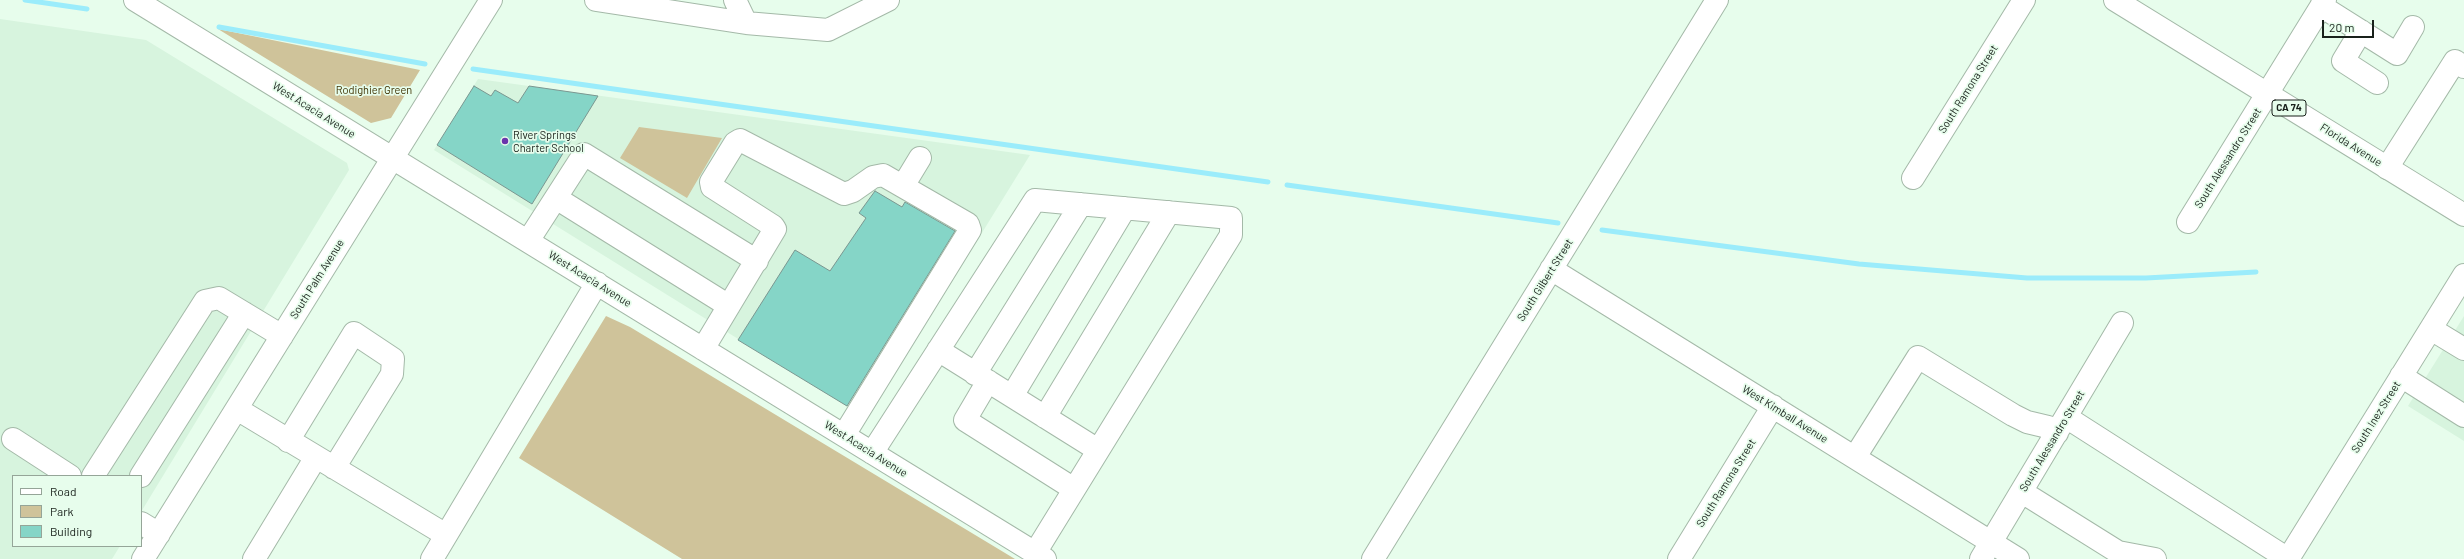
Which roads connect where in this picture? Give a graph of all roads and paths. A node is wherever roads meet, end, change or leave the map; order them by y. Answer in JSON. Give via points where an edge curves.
{"nodes":[{"id":1,"x":135,"y":0,"type":"edge"},
{"id":2,"x":491,"y":0,"type":"edge"},
{"id":3,"x":596,"y":0,"type":"edge"},
{"id":4,"x":735,"y":0,"type":"edge"},
{"id":5,"x":888,"y":0,"type":"edge"},
{"id":6,"x":1717,"y":0,"type":"edge"},
{"id":7,"x":2024,"y":0,"type":"edge"},
{"id":8,"x":2115,"y":0,"type":"edge"},
{"id":9,"x":619,"y":2,"type":"edge"},
{"id":10,"x":2323,"y":3,"type":"edge"},
{"id":11,"x":746,"y":24,"type":"junction"},
{"id":12,"x":2413,"y":27,"type":"dead end"},
{"id":13,"x":2361,"y":31,"type":"junction"},
{"id":14,"x":2464,"y":67,"type":"edge"},
{"id":15,"x":2377,"y":83,"type":"dead end"},
{"id":16,"x":2267,"y":94,"type":"junction"},
{"id":17,"x":393,"y":158,"type":"junction"},
{"id":18,"x":920,"y":158,"type":"dead end"},
{"id":19,"x":2387,"y":168,"type":"junction"},
{"id":20,"x":1913,"y":178,"type":"dead end"},
{"id":21,"x":902,"y":186,"type":"junction"},
{"id":22,"x":556,"y":198,"type":"junction"},
{"id":23,"x":1081,"y":204,"type":"junction"},
{"id":24,"x":1125,"y":208,"type":"junction"},
{"id":25,"x":1169,"y":212,"type":"junction"},
{"id":26,"x":2464,"y":215,"type":"edge"},
{"id":27,"x":2188,"y":222,"type":"dead end"},
{"id":28,"x":528,"y":241,"type":"junction"},
{"id":29,"x":757,"y":261,"type":"junction"},
{"id":30,"x":1551,"y":269,"type":"junction"},
{"id":31,"x":2463,"y":281,"type":"edge"},
{"id":32,"x":597,"y":284,"type":"junction"},
{"id":33,"x":729,"y":306,"type":"junction"},
{"id":34,"x":244,"y":313,"type":"junction"},
{"id":35,"x":2122,"y":323,"type":"dead end"},
{"id":36,"x":2431,"y":329,"type":"junction"},
{"id":37,"x":282,"y":336,"type":"junction"},
{"id":38,"x":703,"y":349,"type":"junction"},
{"id":39,"x":938,"y":350,"type":"junction"},
{"id":40,"x":2464,"y":350,"type":"edge"},
{"id":41,"x":2402,"y":376,"type":"junction"},
{"id":42,"x":982,"y":377,"type":"junction"},
{"id":43,"x":1012,"y":396,"type":"junction"},
{"id":44,"x":1773,"y":406,"type":"junction"},
{"id":45,"x":236,"y":409,"type":"junction"},
{"id":46,"x":2464,"y":416,"type":"edge"},
{"id":47,"x":1045,"y":417,"type":"junction"},
{"id":48,"x":2061,"y":425,"type":"junction"},
{"id":49,"x":844,"y":435,"type":"junction"},
{"id":50,"x":13,"y":439,"type":"dead end"},
{"id":51,"x":288,"y":440,"type":"junction"},
{"id":52,"x":1098,"y":450,"type":"junction"},
{"id":53,"x":872,"y":453,"type":"junction"},
{"id":54,"x":1856,"y":457,"type":"junction"},
{"id":55,"x":325,"y":463,"type":"junction"},
{"id":56,"x":68,"y":475,"type":"edge"},
{"id":57,"x":94,"y":475,"type":"edge"},
{"id":58,"x":142,"y":475,"type":"edge"},
{"id":59,"x":1074,"y":489,"type":"junction"},
{"id":60,"x":2022,"y":492,"type":"junction"},
{"id":61,"x":150,"y":529,"type":"edge"},
{"id":62,"x":446,"y":535,"type":"junction"},
{"id":63,"x":1986,"y":551,"type":"edge"},
{"id":64,"x":1040,"y":556,"type":"edge"},
{"id":65,"x":143,"y":559,"type":"edge"},
{"id":66,"x":254,"y":559,"type":"edge"},
{"id":67,"x":432,"y":559,"type":"edge"},
{"id":68,"x":1373,"y":559,"type":"edge"},
{"id":69,"x":1679,"y":559,"type":"edge"},
{"id":70,"x":2018,"y":559,"type":"edge"},
{"id":71,"x":2155,"y":559,"type":"edge"},
{"id":72,"x":2288,"y":559,"type":"edge"}],
"edges":[{"from":1,"to":17,"type":"street","name":"West Acacia Avenue"},
{"from":2,"to":17,"type":"street","name":"South Palm Avenue"},
{"from":3,"to":9,"type":"street"},
{"from":4,"to":11,"type":"street"},
{"from":5,"to":11,"type":"street","via":[[828,30]]},
{"from":6,"to":30,"type":"street","name":"South Gilbert Street"},
{"from":7,"to":20,"type":"street","name":"South Ramona Street"},
{"from":8,"to":16,"type":"street","name":"Florida Avenue","number":"CA 74"},
{"from":9,"to":11,"type":"street"},
{"from":10,"to":13,"type":"street"},
{"from":10,"to":16,"type":"street","name":"South Alessandro Street"},
{"from":12,"to":13,"type":"street","via":[[2397,54]]},
{"from":13,"to":15,"type":"street","via":[[2343,62]]},
{"from":14,"to":19,"type":"street","via":[[2455,61]]},
{"from":16,"to":19,"type":"street","name":"Florida Avenue","number":"CA 74"},
{"from":16,"to":27,"type":"street","name":"South Alessandro Street"},
{"from":17,"to":28,"type":"street","name":"West Acacia Avenue"},
{"from":17,"to":37,"type":"street","name":"South Palm Avenue"},
{"from":18,"to":21,"type":"street"},
{"from":19,"to":26,"type":"street","name":"Florida Avenue","number":"CA 74"},
{"from":21,"to":29,"type":"street","via":[[883,175],[873,177],[854,192],[844,194],[740,140],[735,143],[711,182],[712,187],[774,226],[775,229]]},
{"from":21,"to":49,"type":"street","via":[[968,224],[970,230]]},
{"from":22,"to":28,"type":"street"},
{"from":22,"to":29,"type":"street","via":[[584,154]]},
{"from":22,"to":33,"type":"street"},
{"from":23,"to":24,"type":"street"},
{"from":23,"to":39,"type":"street","via":[[1034,200]]},
{"from":23,"to":42,"type":"street"},
{"from":24,"to":25,"type":"street"},
{"from":24,"to":43,"type":"street"},
{"from":25,"to":47,"type":"street"},
{"from":25,"to":52,"type":"street","via":[[1231,218],[1231,235]]},
{"from":28,"to":32,"type":"street","name":"West Acacia Avenue"},
{"from":29,"to":33,"type":"street"},
{"from":30,"to":44,"type":"street","name":"West Kimball Avenue"},
{"from":30,"to":68,"type":"street","name":"South Gilbert Street"},
{"from":31,"to":36,"type":"street","name":"South Inez Street"},
{"from":32,"to":38,"type":"street","name":"West Acacia Avenue"},
{"from":32,"to":62,"type":"street"},
{"from":33,"to":38,"type":"street"},
{"from":34,"to":37,"type":"street"},
{"from":34,"to":57,"type":"street","via":[[219,298],[206,301]]},
{"from":34,"to":58,"type":"street"},
{"from":35,"to":48,"type":"street","name":"South Alessandro Street"},
{"from":36,"to":40,"type":"street"},
{"from":36,"to":41,"type":"street","name":"South Inez Street"},
{"from":37,"to":45,"type":"street","name":"South Palm Avenue"},
{"from":38,"to":49,"type":"street","name":"West Acacia Avenue"},
{"from":39,"to":42,"type":"street"},
{"from":39,"to":53,"type":"street"},
{"from":41,"to":46,"type":"street"},
{"from":41,"to":72,"type":"street","name":"South Inez Street"},
{"from":42,"to":43,"type":"street"},
{"from":42,"to":59,"type":"street","via":[[966,420]]},
{"from":43,"to":47,"type":"street"},
{"from":44,"to":54,"type":"street","name":"West Kimball Avenue"},
{"from":44,"to":69,"type":"street","name":"South Ramona Street"},
{"from":45,"to":51,"type":"street"},
{"from":45,"to":61,"type":"street","name":"South Palm Avenue"},
{"from":47,"to":52,"type":"street"},
{"from":48,"to":54,"type":"street","via":[[2048,427],[2027,422],[1918,357]]},
{"from":48,"to":60,"type":"street","name":"South Alessandro Street"},
{"from":48,"to":72,"type":"street"},
{"from":49,"to":53,"type":"street","name":"West Acacia Avenue"},
{"from":50,"to":56,"type":"street"},
{"from":51,"to":55,"type":"street"},
{"from":51,"to":55,"type":"street","via":[[354,333],[393,359],[392,374]]},
{"from":52,"to":59,"type":"street"},
{"from":53,"to":64,"type":"street","name":"West Acacia Avenue"},
{"from":54,"to":63,"type":"street","name":"West Kimball Avenue"},
{"from":55,"to":62,"type":"street"},
{"from":55,"to":66,"type":"street"},
{"from":59,"to":64,"type":"street"},
{"from":60,"to":63,"type":"street","name":"South Alessandro Street"},
{"from":60,"to":71,"type":"street","via":[[2118,552]]},
{"from":61,"to":65,"type":"street","name":"South Palm Avenue"},
{"from":62,"to":67,"type":"street"},
{"from":63,"to":70,"type":"street","name":"West Kimball Avenue"}]}
